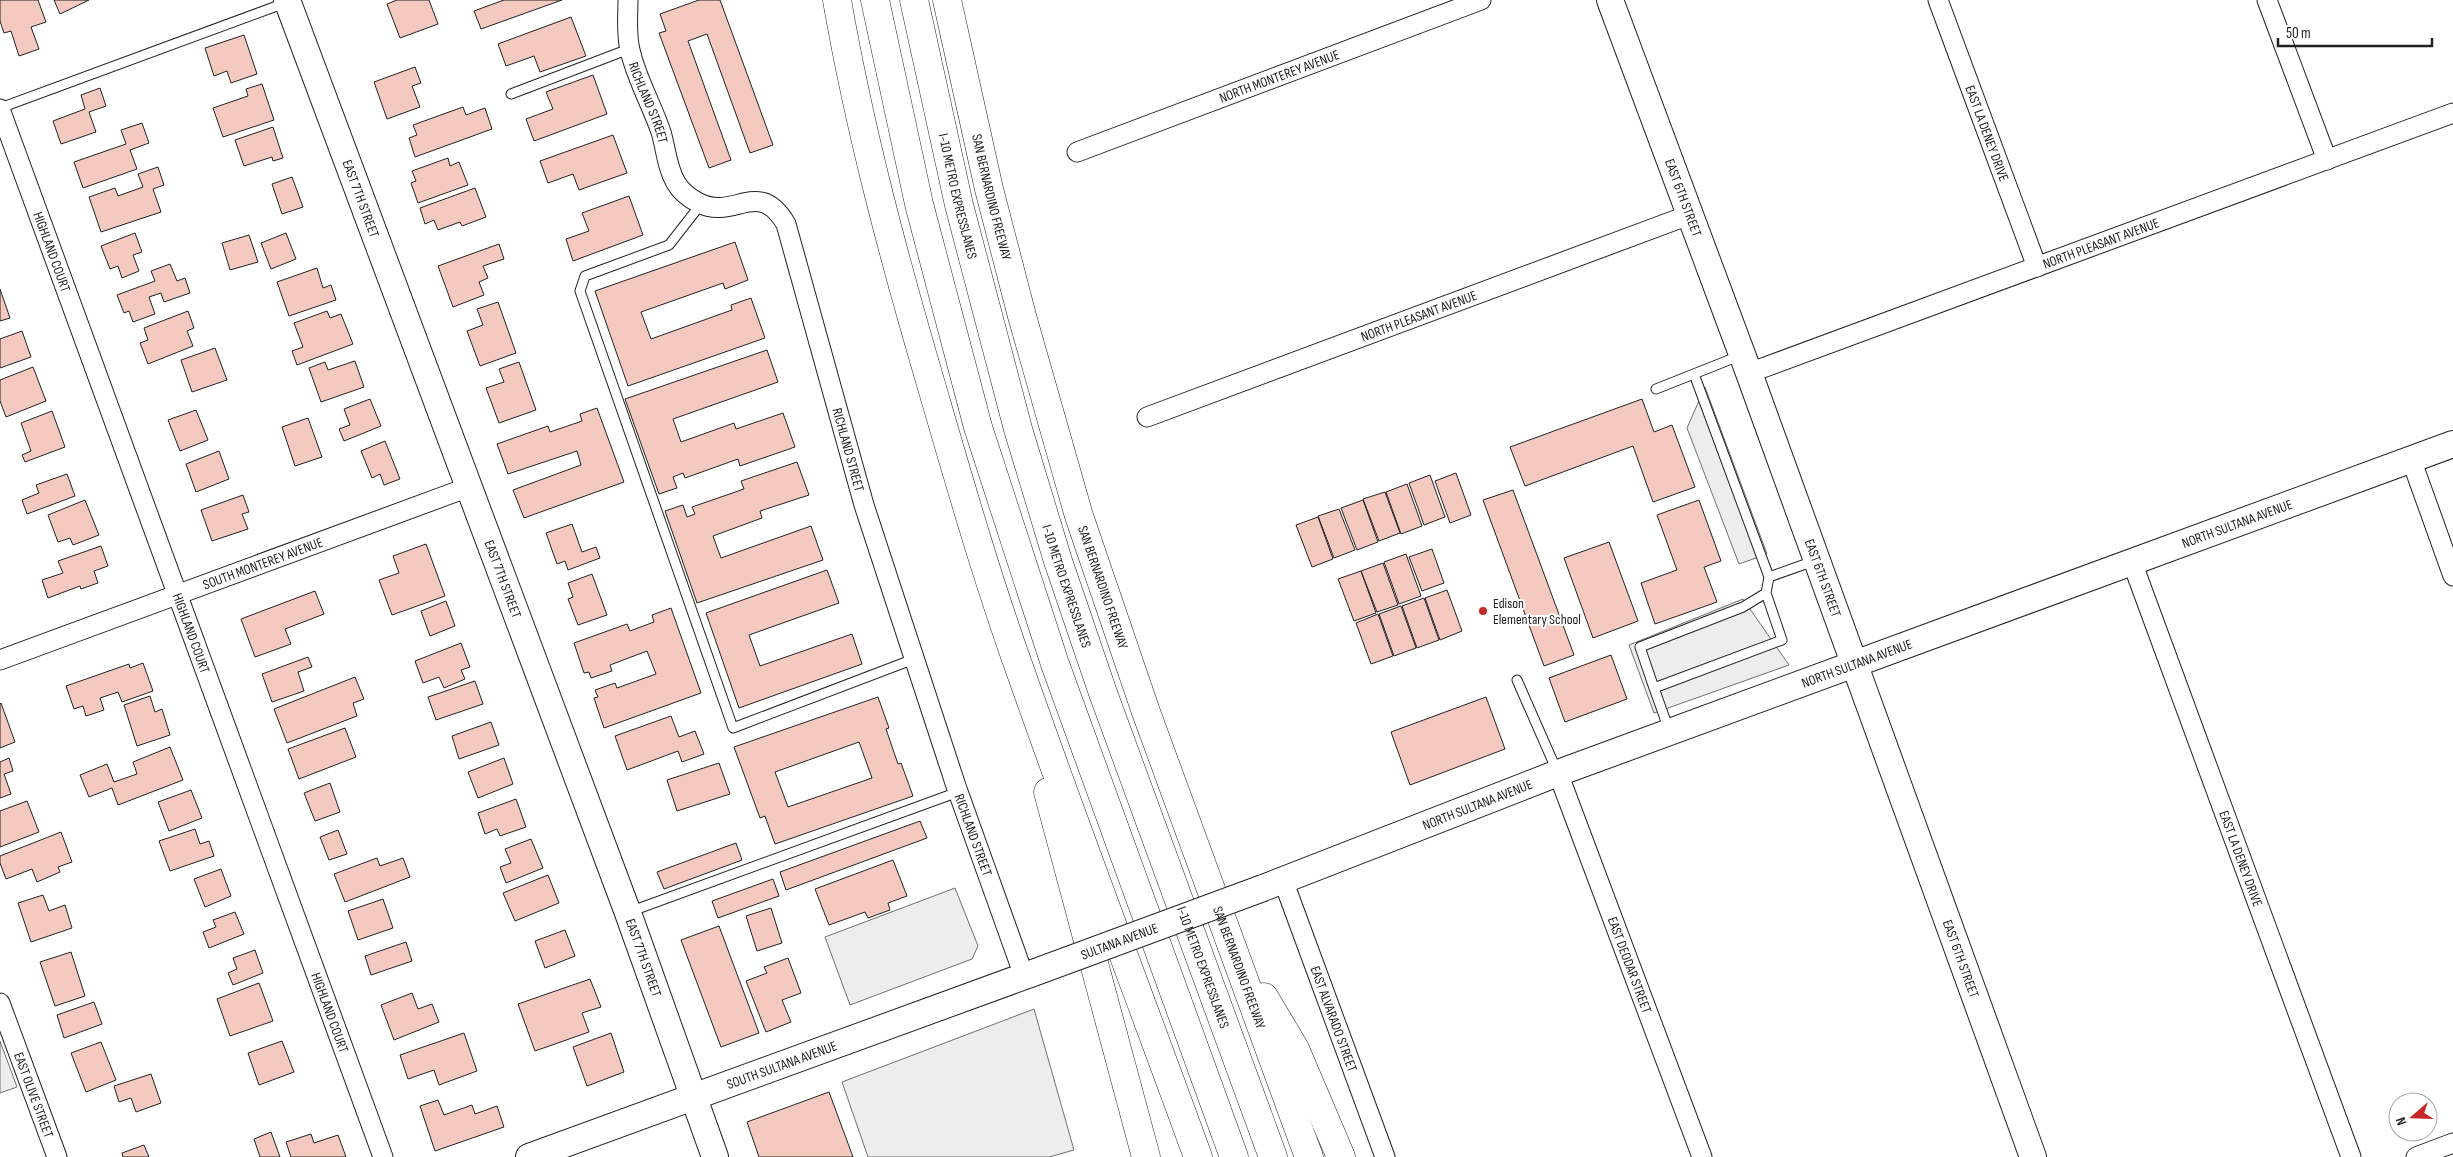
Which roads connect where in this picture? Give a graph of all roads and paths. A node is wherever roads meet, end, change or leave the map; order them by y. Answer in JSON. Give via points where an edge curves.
{"nodes":[{"id":1,"x":628,"y":0,"type":"edge"},
{"id":2,"x":837,"y":0,"type":"edge"},
{"id":3,"x":875,"y":0,"type":"edge"},
{"id":4,"x":914,"y":0,"type":"edge"},
{"id":5,"x":947,"y":0,"type":"edge"},
{"id":6,"x":1481,"y":0,"type":"edge"},
{"id":7,"x":1610,"y":0,"type":"edge"},
{"id":8,"x":1938,"y":0,"type":"edge"},
{"id":9,"x":2268,"y":0,"type":"edge"},
{"id":10,"x":288,"y":1,"type":"edge"},
{"id":11,"x":630,"y":49,"type":"junction"},
{"id":12,"x":511,"y":94,"type":"dead end"},
{"id":13,"x":0,"y":109,"type":"edge"},
{"id":14,"x":2453,"y":113,"type":"edge"},
{"id":15,"x":1077,"y":152,"type":"dead end"},
{"id":16,"x":2327,"y":160,"type":"junction"},
{"id":17,"x":701,"y":204,"type":"junction"},
{"id":18,"x":1689,"y":215,"type":"junction"},
{"id":19,"x":2037,"y":267,"type":"junction"},
{"id":20,"x":1745,"y":364,"type":"junction"},
{"id":21,"x":1694,"y":374,"type":"junction"},
{"id":22,"x":1656,"y":389,"type":"dead end"},
{"id":23,"x":1147,"y":417,"type":"dead end"},
{"id":24,"x":2453,"y":444,"type":"edge"},
{"id":25,"x":2411,"y":459,"type":"junction"},
{"id":26,"x":469,"y":486,"type":"junction"},
{"id":27,"x":1816,"y":560,"type":"junction"},
{"id":28,"x":2132,"y":562,"type":"junction"},
{"id":29,"x":2453,"y":576,"type":"edge"},
{"id":30,"x":1769,"y":577,"type":"junction"},
{"id":31,"x":1766,"y":593,"type":"junction"},
{"id":32,"x":178,"y":595,"type":"junction"},
{"id":33,"x":914,"y":659,"type":"junction"},
{"id":34,"x":0,"y":660,"type":"edge"},
{"id":35,"x":1854,"y":664,"type":"junction"},
{"id":36,"x":1019,"y":668,"type":"junction"},
{"id":37,"x":1517,"y":680,"type":"dead end"},
{"id":38,"x":1654,"y":688,"type":"junction"},
{"id":39,"x":1670,"y":732,"type":"junction"},
{"id":40,"x":1558,"y":773,"type":"junction"},
{"id":41,"x":958,"y":792,"type":"junction"},
{"id":42,"x":1273,"y":884,"type":"junction"},
{"id":43,"x":628,"y":913,"type":"junction"},
{"id":44,"x":1229,"y":937,"type":"junction"},
{"id":45,"x":1029,"y":975,"type":"junction"},
{"id":46,"x":0,"y":1003,"type":"edge"},
{"id":47,"x":693,"y":1097,"type":"junction"},
{"id":48,"x":2453,"y":1143,"type":"edge"},
{"id":49,"x":56,"y":1157,"type":"edge"},
{"id":50,"x":383,"y":1157,"type":"edge"},
{"id":51,"x":529,"y":1157,"type":"edge"},
{"id":52,"x":715,"y":1157,"type":"edge"},
{"id":53,"x":1146,"y":1157,"type":"edge"},
{"id":54,"x":1198,"y":1157,"type":"edge"},
{"id":55,"x":1234,"y":1157,"type":"edge"},
{"id":56,"x":1273,"y":1157,"type":"edge"},
{"id":57,"x":1309,"y":1157,"type":"edge"},
{"id":58,"x":1342,"y":1157,"type":"edge"},
{"id":59,"x":1385,"y":1157,"type":"edge"},
{"id":60,"x":1702,"y":1157,"type":"edge"},
{"id":61,"x":2034,"y":1157,"type":"edge"},
{"id":62,"x":2351,"y":1157,"type":"edge"},
{"id":63,"x":2416,"y":1157,"type":"edge"}],
"edges":[{"from":1,"to":11,"type":"street","name":"RICHLAND STREET"},
{"from":2,"to":36,"type":"highway","via":[[863,128],[917,336]]},
{"from":3,"to":55,"type":"highway","via":[[919,204],[984,445],[1055,664]]},
{"from":4,"to":56,"type":"highway","name":"I-10 METRO EXPRESSLANES","via":[[959,205],[1018,429],[1058,561]]},
{"from":5,"to":44,"type":"highway","name":"SAN BERNARDINO FREEWAY","via":[[1003,243],[1079,516]]},
{"from":6,"to":15,"type":"street","name":"NORTH MONTEREY AVENUE"},
{"from":7,"to":18,"type":"street","name":"EAST 6TH STREET"},
{"from":8,"to":19,"type":"street","name":"EAST LA DENEY DRIVE"},
{"from":9,"to":16,"type":"street"},
{"from":10,"to":13,"type":"lane"},
{"from":10,"to":26,"type":"street","name":"EAST 7TH STREET"},
{"from":11,"to":12,"type":"lane"},
{"from":11,"to":17,"type":"street","name":"RICHLAND STREET","via":[[676,182],[685,195]]},
{"from":13,"to":32,"type":"street","name":"HIGHLAND COURT"},
{"from":14,"to":16,"type":"street","name":"NORTH PLEASANT AVENUE"},
{"from":16,"to":19,"type":"street","name":"NORTH PLEASANT AVENUE"},
{"from":17,"to":33,"type":"street","name":"RICHLAND STREET","via":[[718,207],[759,200],[780,212],[786,224],[864,505]]},
{"from":17,"to":33,"type":"lane","via":[[668,245],[585,276],[580,291],[733,728]]},
{"from":18,"to":20,"type":"street","name":"EAST 6TH STREET"},
{"from":18,"to":23,"type":"street","name":"NORTH PLEASANT AVENUE"},
{"from":19,"to":20,"type":"street","name":"NORTH PLEASANT AVENUE"},
{"from":20,"to":21,"type":"lane"},
{"from":20,"to":27,"type":"street","name":"EAST 6TH STREET"},
{"from":21,"to":22,"type":"lane"},
{"from":21,"to":30,"type":"lane"},
{"from":24,"to":25,"type":"street","name":"NORTH SULTANA AVENUE"},
{"from":25,"to":28,"type":"street","name":"NORTH SULTANA AVENUE"},
{"from":25,"to":29,"type":"street"},
{"from":26,"to":32,"type":"street","name":"SOUTH MONTEREY AVENUE"},
{"from":26,"to":43,"type":"street","name":"EAST 7TH STREET"},
{"from":27,"to":30,"type":"lane"},
{"from":27,"to":35,"type":"street","name":"EAST 6TH STREET"},
{"from":28,"to":35,"type":"street","name":"NORTH SULTANA AVENUE"},
{"from":28,"to":62,"type":"street","name":"EAST LA DENEY DRIVE"},
{"from":30,"to":31,"type":"lane"},
{"from":31,"to":38,"type":"lane","via":[[1744,607],[1640,647]]},
{"from":31,"to":38,"type":"lane","via":[[1782,640]]},
{"from":32,"to":34,"type":"street","name":"SOUTH MONTEREY AVENUE"},
{"from":32,"to":50,"type":"street","name":"HIGHLAND COURT"},
{"from":33,"to":41,"type":"street","name":"RICHLAND STREET"},
{"from":35,"to":39,"type":"street","name":"NORTH SULTANA AVENUE"},
{"from":35,"to":61,"type":"street","name":"EAST 6TH STREET"},
{"from":36,"to":53,"type":"highway","via":[[1046,786]]},
{"from":36,"to":54,"type":"highway"},
{"from":37,"to":40,"type":"lane"},
{"from":38,"to":39,"type":"lane"},
{"from":39,"to":40,"type":"street","name":"NORTH SULTANA AVENUE"},
{"from":40,"to":42,"type":"street","name":"NORTH SULTANA AVENUE"},
{"from":40,"to":60,"type":"street","name":"EAST DEODAR STREET"},
{"from":41,"to":43,"type":"lane"},
{"from":41,"to":45,"type":"street","name":"RICHLAND STREET"},
{"from":42,"to":45,"type":"street","name":"SULTANA AVENUE","bridge":true},
{"from":42,"to":59,"type":"street","name":"EAST ALVARADO STREET"},
{"from":43,"to":47,"type":"street","name":"EAST 7TH STREET"},
{"from":44,"to":57,"type":"highway","name":"SAN BERNARDINO FREEWAY"},
{"from":44,"to":58,"type":"highway","via":[[1295,1049]]},
{"from":45,"to":47,"type":"street","name":"SOUTH SULTANA AVENUE"},
{"from":46,"to":49,"type":"street","name":"EAST OLIVE STREET"},
{"from":47,"to":51,"type":"street","name":"SOUTH SULTANA AVENUE"},
{"from":47,"to":52,"type":"street","name":"EAST 7TH STREET"},
{"from":48,"to":63,"type":"street"}]}
